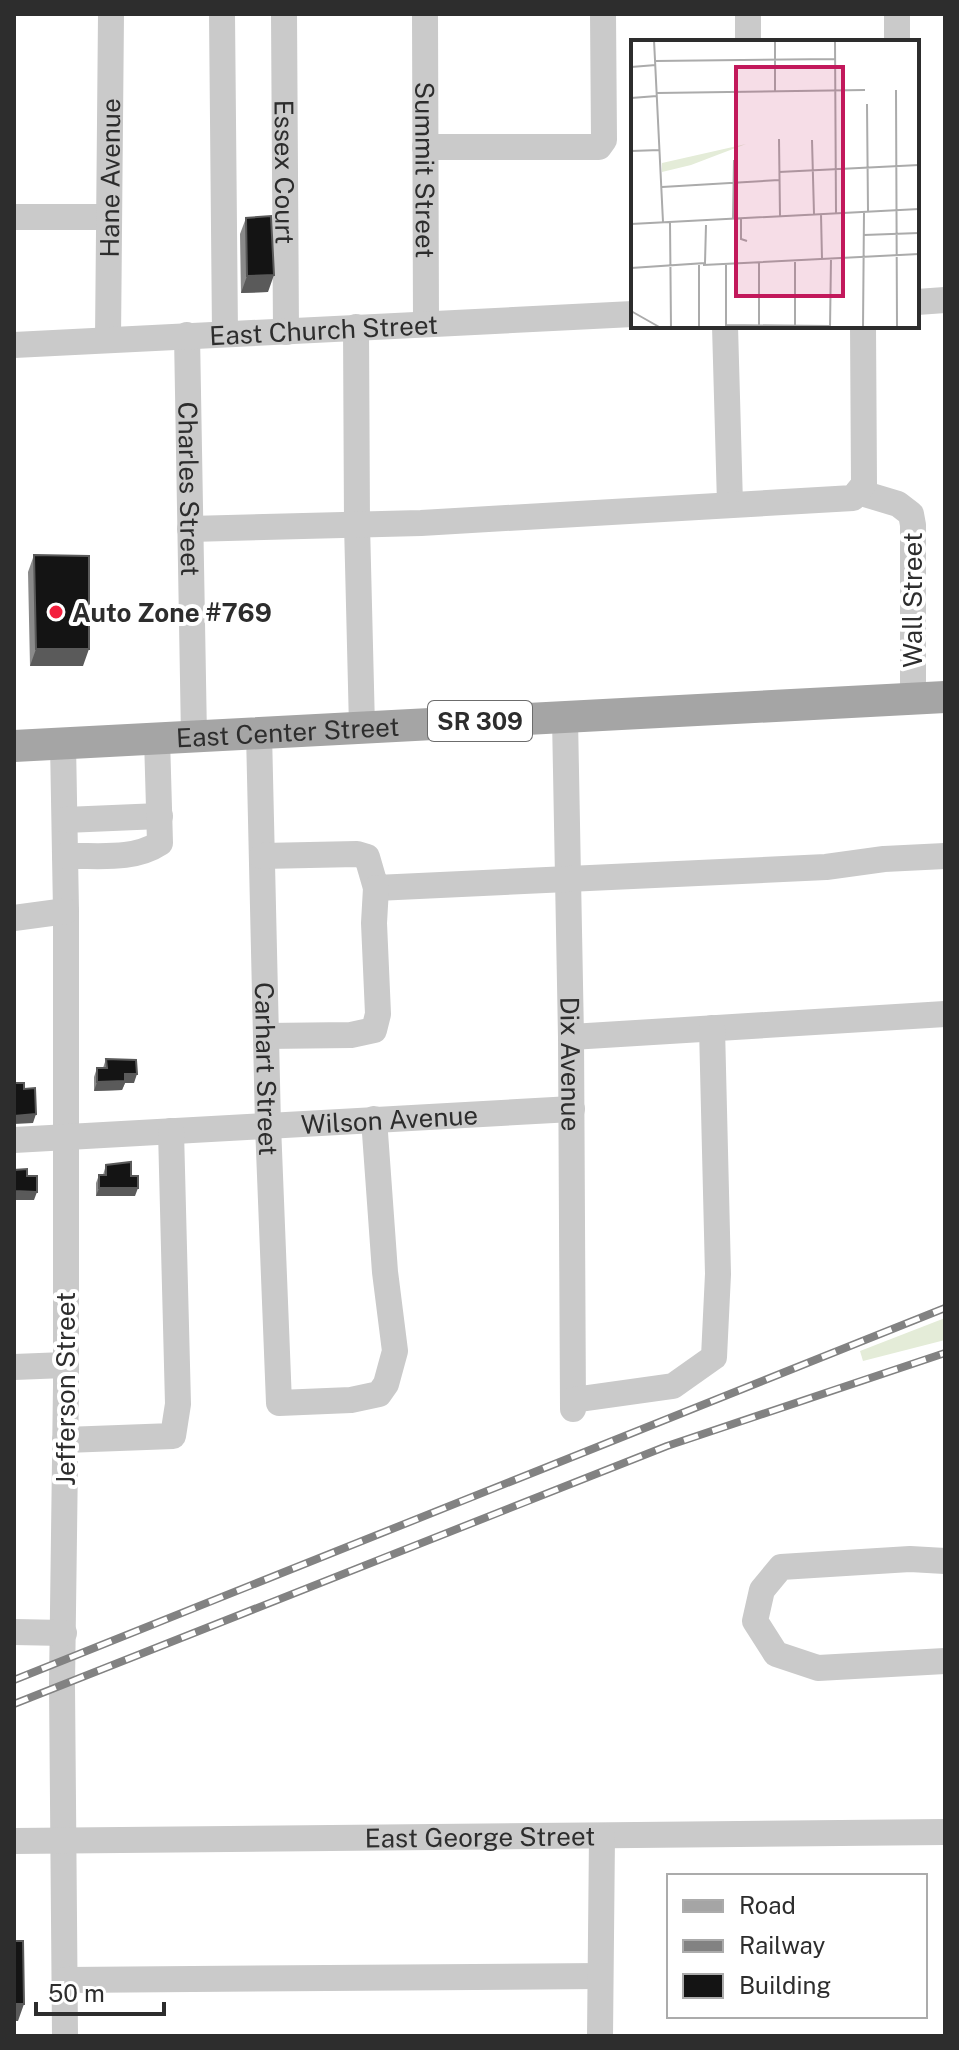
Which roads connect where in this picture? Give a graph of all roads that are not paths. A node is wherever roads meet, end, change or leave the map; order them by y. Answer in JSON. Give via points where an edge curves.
{"nodes":[{"id":1,"x":111,"y":14,"type":"edge"},
{"id":2,"x":222,"y":14,"type":"edge"},
{"id":3,"x":284,"y":14,"type":"edge"},
{"id":4,"x":425,"y":14,"type":"edge"},
{"id":5,"x":603,"y":14,"type":"edge"},
{"id":6,"x":748,"y":14,"type":"edge"},
{"id":7,"x":897,"y":14,"type":"edge"},
{"id":8,"x":748,"y":40,"type":"edge"},
{"id":9,"x":897,"y":40,"type":"edge"},
{"id":10,"x":425,"y":147,"type":"junction"},
{"id":11,"x":14,"y":217,"type":"edge"},
{"id":12,"x":109,"y":217,"type":"junction"},
{"id":13,"x":945,"y":300,"type":"edge"},
{"id":14,"x":919,"y":302,"type":"edge"},
{"id":15,"x":631,"y":314,"type":"edge"},
{"id":16,"x":426,"y":324,"type":"junction"},
{"id":17,"x":356,"y":327,"type":"junction"},
{"id":18,"x":725,"y":328,"type":"edge"},
{"id":19,"x":863,"y":328,"type":"edge"},
{"id":20,"x":286,"y":332,"type":"junction"},
{"id":21,"x":225,"y":334,"type":"junction"},
{"id":22,"x":187,"y":335,"type":"junction"},
{"id":23,"x":108,"y":340,"type":"junction"},
{"id":24,"x":14,"y":345,"type":"edge"},
{"id":25,"x":858,"y":492,"type":"junction"},
{"id":26,"x":730,"y":504,"type":"junction"},
{"id":27,"x":357,"y":524,"type":"junction"},
{"id":28,"x":190,"y":529,"type":"junction"},
{"id":29,"x":945,"y":697,"type":"edge"},
{"id":30,"x":913,"y":698,"type":"junction"},
{"id":31,"x":565,"y":718,"type":"junction"},
{"id":32,"x":362,"y":727,"type":"junction"},
{"id":33,"x":259,"y":733,"type":"junction"},
{"id":34,"x":194,"y":737,"type":"junction"},
{"id":35,"x":157,"y":738,"type":"junction"},
{"id":36,"x":63,"y":743,"type":"junction"},
{"id":37,"x":14,"y":746,"type":"edge"},
{"id":38,"x":160,"y":816,"type":"junction"},
{"id":39,"x":65,"y":820,"type":"junction"},
{"id":40,"x":65,"y":856,"type":"junction"},
{"id":41,"x":262,"y":856,"type":"junction"},
{"id":42,"x":945,"y":856,"type":"edge"},
{"id":43,"x":568,"y":878,"type":"junction"},
{"id":44,"x":376,"y":888,"type":"junction"},
{"id":45,"x":66,"y":911,"type":"junction"},
{"id":46,"x":14,"y":918,"type":"edge"},
{"id":47,"x":945,"y":1014,"type":"edge"},
{"id":48,"x":712,"y":1028,"type":"junction"},
{"id":49,"x":266,"y":1036,"type":"junction"},
{"id":50,"x":571,"y":1037,"type":"junction"},
{"id":51,"x":572,"y":1109,"type":"junction"},
{"id":52,"x":374,"y":1119,"type":"junction"},
{"id":53,"x":268,"y":1125,"type":"junction"},
{"id":54,"x":171,"y":1131,"type":"junction"},
{"id":55,"x":66,"y":1138,"type":"junction"},
{"id":56,"x":14,"y":1140,"type":"edge"},
{"id":57,"x":65,"y":1365,"type":"junction"},
{"id":58,"x":14,"y":1367,"type":"edge"},
{"id":59,"x":65,"y":1440,"type":"junction"},
{"id":60,"x":945,"y":1561,"type":"edge"},
{"id":61,"x":14,"y":1632,"type":"edge"},
{"id":62,"x":64,"y":1633,"type":"junction"},
{"id":63,"x":945,"y":1661,"type":"edge"},
{"id":64,"x":945,"y":1832,"type":"edge"},
{"id":65,"x":602,"y":1836,"type":"junction"},
{"id":66,"x":64,"y":1839,"type":"junction"},
{"id":67,"x":14,"y":1841,"type":"edge"},
{"id":68,"x":600,"y":1976,"type":"junction"},
{"id":69,"x":65,"y":1980,"type":"junction"},
{"id":70,"x":65,"y":2036,"type":"edge"},
{"id":71,"x":600,"y":2036,"type":"edge"}],
"edges":[{"from":1,"to":12,"type":"street","name":"Hane Avenue"},
{"from":2,"to":21,"type":"street"},
{"from":3,"to":20,"type":"street","name":"Essex Court"},
{"from":4,"to":10,"type":"street","name":"Summit Street"},
{"from":5,"to":10,"type":"street","via":[[604,140],[599,147]]},
{"from":6,"to":8,"type":"street"},
{"from":7,"to":9,"type":"street"},
{"from":10,"to":16,"type":"street","name":"Summit Street"},
{"from":11,"to":12,"type":"street"},
{"from":12,"to":23,"type":"street","name":"Hane Avenue"},
{"from":13,"to":14,"type":"street"},
{"from":15,"to":16,"type":"street","name":"East Church Street"},
{"from":16,"to":17,"type":"street","name":"East Church Street"},
{"from":17,"to":20,"type":"street","name":"East Church Street"},
{"from":17,"to":27,"type":"street"},
{"from":18,"to":26,"type":"street"},
{"from":19,"to":25,"type":"street","via":[[864,484]]},
{"from":20,"to":21,"type":"street","name":"East Church Street"},
{"from":21,"to":22,"type":"street","name":"East Church Street"},
{"from":22,"to":23,"type":"street","name":"East Church Street"},
{"from":22,"to":28,"type":"street","name":"Charles Street"},
{"from":23,"to":24,"type":"street","name":"East Church Street"},
{"from":25,"to":26,"type":"street","via":[[853,498]]},
{"from":25,"to":30,"type":"street","name":"Wall Street","via":[[898,504],[911,514]]},
{"from":26,"to":27,"type":"street"},
{"from":27,"to":28,"type":"street"},
{"from":27,"to":32,"type":"street"},
{"from":28,"to":34,"type":"street","name":"Charles Street"},
{"from":29,"to":30,"type":"main road","name":"East Center Street","number":"SR 309"},
{"from":30,"to":31,"type":"main road","name":"East Center Street","number":"SR 309"},
{"from":31,"to":32,"type":"main road","name":"East Center Street","number":"SR 309"},
{"from":31,"to":43,"type":"street","name":"Dix Avenue"},
{"from":32,"to":33,"type":"main road","name":"East Center Street","number":"SR 309"},
{"from":33,"to":34,"type":"main road","name":"East Center Street","number":"SR 309"},
{"from":33,"to":41,"type":"street","name":"Carhart Street"},
{"from":34,"to":35,"type":"main road","name":"East Center Street","number":"SR 309"},
{"from":35,"to":36,"type":"main road","name":"East Center Street","number":"SR 309"},
{"from":35,"to":38,"type":"street"},
{"from":36,"to":37,"type":"main road","name":"East Center Street","number":"SR 309"},
{"from":36,"to":39,"type":"street","name":"Jefferson Street"},
{"from":38,"to":39,"type":"street"},
{"from":38,"to":40,"type":"street","via":[[160,843],[149,850]]},
{"from":39,"to":40,"type":"street","name":"Jefferson Street"},
{"from":40,"to":45,"type":"street","name":"Jefferson Street"},
{"from":41,"to":44,"type":"street","via":[[357,854],[367,857]]},
{"from":41,"to":49,"type":"street","name":"Carhart Street"},
{"from":42,"to":43,"type":"street","via":[[826,867]]},
{"from":43,"to":44,"type":"street"},
{"from":43,"to":50,"type":"street","name":"Dix Avenue"},
{"from":44,"to":49,"type":"street","via":[[374,1030]]},
{"from":45,"to":46,"type":"street"},
{"from":45,"to":55,"type":"street","name":"Jefferson Street"},
{"from":47,"to":48,"type":"street"},
{"from":48,"to":50,"type":"street"},
{"from":48,"to":51,"type":"street","name":"Dix Avenue","via":[[718,1274],[714,1357],[673,1386],[573,1404]]},
{"from":49,"to":53,"type":"street","name":"Carhart Street"},
{"from":50,"to":51,"type":"street","name":"Dix Avenue"},
{"from":51,"to":52,"type":"street","name":"Wilson Avenue"},
{"from":52,"to":53,"type":"street","name":"Wilson Avenue"},
{"from":52,"to":53,"type":"street","name":"Carhart Street","via":[[395,1351],[379,1394],[351,1400],[279,1403]]},
{"from":53,"to":54,"type":"street","name":"Wilson Avenue"},
{"from":54,"to":55,"type":"street","name":"Wilson Avenue"},
{"from":54,"to":59,"type":"street","via":[[178,1404],[173,1436]]},
{"from":55,"to":56,"type":"street","name":"Wilson Avenue"},
{"from":55,"to":57,"type":"street","name":"Jefferson Street"},
{"from":57,"to":58,"type":"street"},
{"from":57,"to":59,"type":"street","name":"Jefferson Street"},
{"from":59,"to":62,"type":"street","name":"Jefferson Street"},
{"from":60,"to":63,"type":"street","via":[[781,1567],[762,1590],[755,1621],[776,1654],[818,1668]]},
{"from":61,"to":62,"type":"street"},
{"from":62,"to":66,"type":"street","name":"Jefferson Street"},
{"from":64,"to":65,"type":"street","name":"East George Street"},
{"from":65,"to":66,"type":"street","name":"East George Street"},
{"from":65,"to":68,"type":"street"},
{"from":66,"to":67,"type":"street","name":"East George Street"},
{"from":66,"to":69,"type":"street","name":"Jefferson Street"},
{"from":68,"to":69,"type":"street"},
{"from":68,"to":71,"type":"street"},
{"from":69,"to":70,"type":"street","name":"Jefferson Street"}]}
